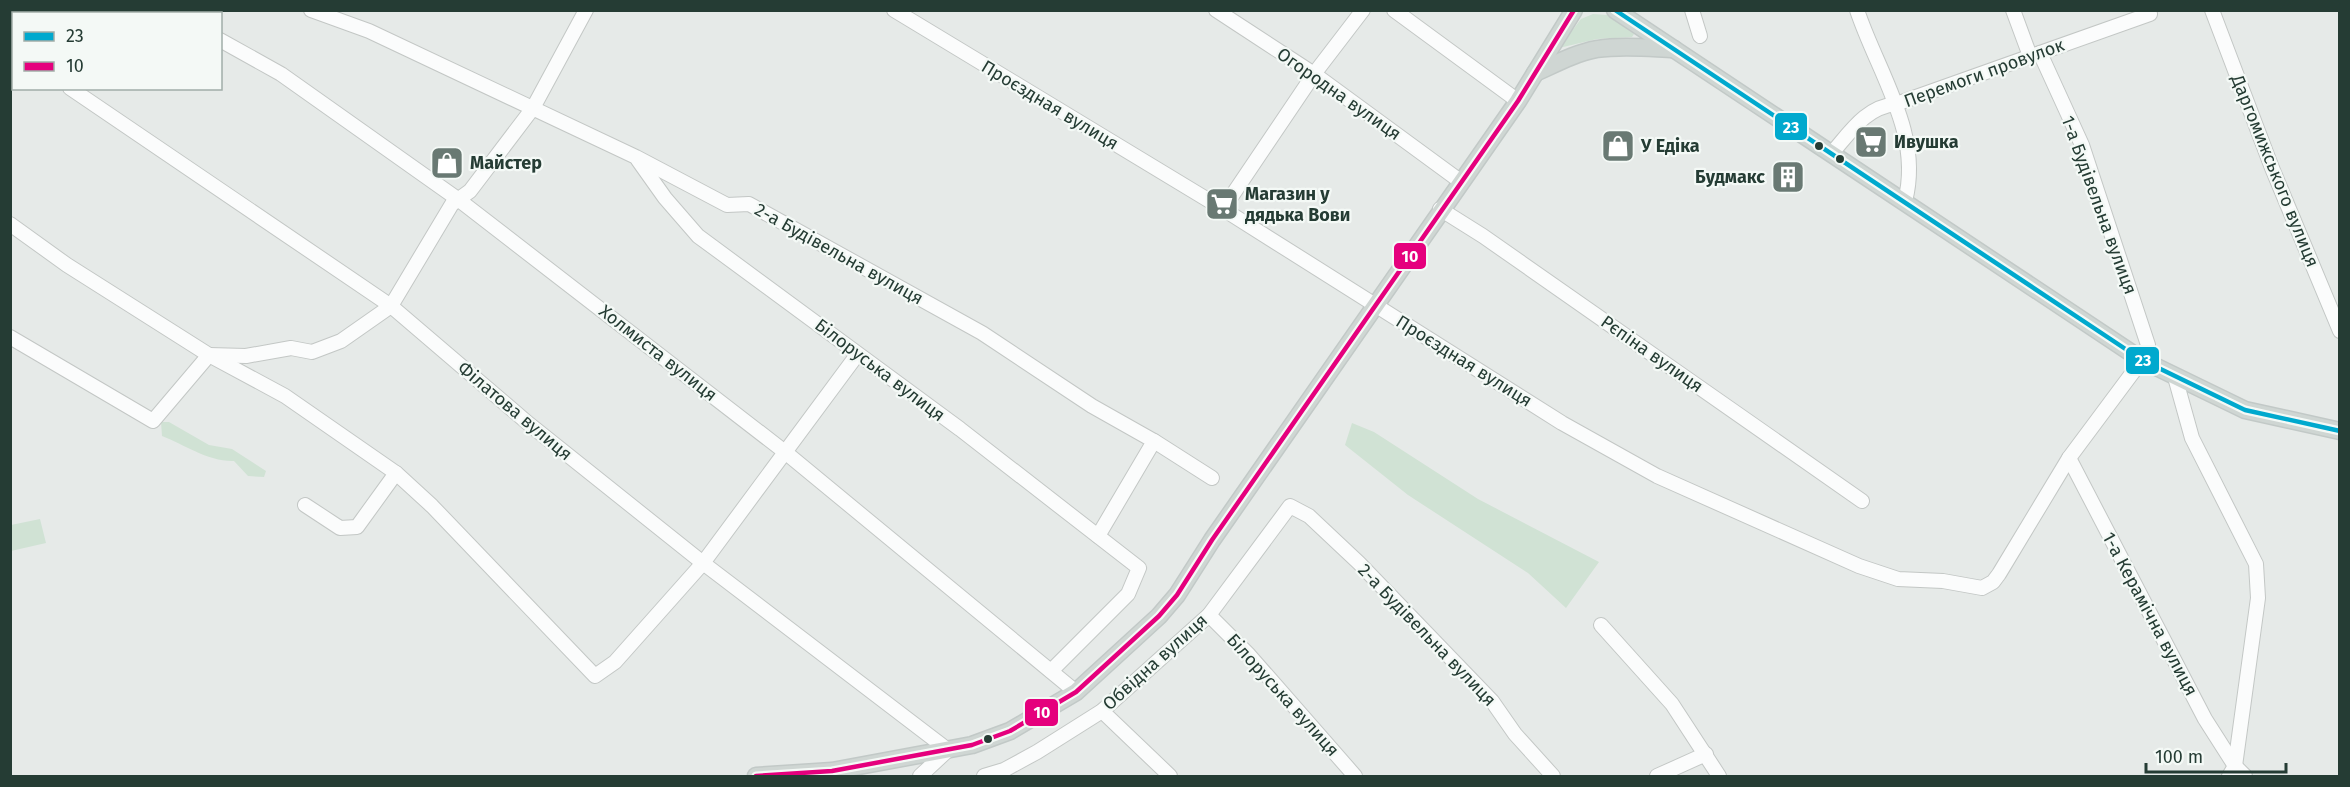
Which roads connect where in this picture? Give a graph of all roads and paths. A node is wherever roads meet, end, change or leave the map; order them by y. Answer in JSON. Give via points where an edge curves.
{"nodes":[{"id":1,"x":311,"y":10,"type":"edge"},
{"id":2,"x":586,"y":10,"type":"edge"},
{"id":3,"x":894,"y":10,"type":"edge"},
{"id":4,"x":1216,"y":10,"type":"edge"},
{"id":5,"x":1363,"y":10,"type":"edge"},
{"id":6,"x":1394,"y":10,"type":"edge"},
{"id":7,"x":1574,"y":10,"type":"edge"},
{"id":8,"x":1615,"y":10,"type":"edge"},
{"id":9,"x":1692,"y":10,"type":"edge"},
{"id":10,"x":1857,"y":10,"type":"edge"},
{"id":11,"x":2013,"y":10,"type":"edge"},
{"id":12,"x":2212,"y":10,"type":"edge"},
{"id":13,"x":2150,"y":14,"type":"dead end"},
{"id":14,"x":1700,"y":36,"type":"dead end"},
{"id":15,"x":222,"y":41,"type":"edge"},
{"id":16,"x":1675,"y":49,"type":"junction"},
{"id":17,"x":2035,"y":54,"type":"junction"},
{"id":18,"x":1535,"y":73,"type":"junction"},
{"id":19,"x":1314,"y":74,"type":"junction"},
{"id":20,"x":73,"y":90,"type":"edge"},
{"id":21,"x":1518,"y":101,"type":"junction"},
{"id":22,"x":1896,"y":104,"type":"junction"},
{"id":23,"x":532,"y":108,"type":"junction"},
{"id":24,"x":1832,"y":153,"type":"junction"},
{"id":25,"x":636,"y":157,"type":"junction"},
{"id":26,"x":1460,"y":182,"type":"junction"},
{"id":27,"x":459,"y":200,"type":"junction"},
{"id":28,"x":1905,"y":201,"type":"junction"},
{"id":29,"x":1223,"y":209,"type":"junction"},
{"id":30,"x":1440,"y":209,"type":"junction"},
{"id":31,"x":10,"y":224,"type":"edge"},
{"id":32,"x":391,"y":306,"type":"junction"},
{"id":33,"x":1375,"y":306,"type":"junction"},
{"id":34,"x":2340,"y":331,"type":"edge"},
{"id":35,"x":10,"y":337,"type":"edge"},
{"id":36,"x":209,"y":355,"type":"junction"},
{"id":37,"x":857,"y":355,"type":"junction"},
{"id":38,"x":2142,"y":360,"type":"junction"},
{"id":39,"x":2175,"y":377,"type":"junction"},
{"id":40,"x":2340,"y":431,"type":"edge"},
{"id":41,"x":1154,"y":441,"type":"junction"},
{"id":42,"x":785,"y":452,"type":"junction"},
{"id":43,"x":2069,"y":458,"type":"junction"},
{"id":44,"x":396,"y":473,"type":"junction"},
{"id":45,"x":1212,"y":478,"type":"dead end"},
{"id":46,"x":1862,"y":501,"type":"dead end"},
{"id":47,"x":305,"y":505,"type":"dead end"},
{"id":48,"x":1290,"y":506,"type":"joint"},
{"id":49,"x":1098,"y":536,"type":"junction"},
{"id":50,"x":703,"y":563,"type":"junction"},
{"id":51,"x":1209,"y":615,"type":"junction"},
{"id":52,"x":1601,"y":625,"type":"dead end"},
{"id":53,"x":1051,"y":671,"type":"junction"},
{"id":54,"x":1076,"y":692,"type":"junction"},
{"id":55,"x":1102,"y":711,"type":"junction"},
{"id":56,"x":948,"y":750,"type":"junction"},
{"id":57,"x":1706,"y":754,"type":"junction"},
{"id":58,"x":1006,"y":773,"type":"edge"},
{"id":59,"x":2236,"y":773,"type":"edge"},
{"id":60,"x":756,"y":777,"type":"edge"},
{"id":61,"x":920,"y":777,"type":"edge"},
{"id":62,"x":984,"y":777,"type":"edge"},
{"id":63,"x":1170,"y":777,"type":"edge"},
{"id":64,"x":1355,"y":777,"type":"edge"},
{"id":65,"x":1553,"y":777,"type":"edge"},
{"id":66,"x":1657,"y":777,"type":"edge"},
{"id":67,"x":1719,"y":777,"type":"edge"}],
"edges":[{"from":1,"to":23,"type":"street","name":"2-а Будівельна вулиця","via":[[369,31]]},
{"from":2,"to":23,"type":"street"},
{"from":3,"to":29,"type":"street","name":"Проєздная вулиця"},
{"from":4,"to":19,"type":"street","name":"Огородна вулиця"},
{"from":5,"to":19,"type":"street"},
{"from":6,"to":21,"type":"street"},
{"from":7,"to":18,"type":"main road"},
{"from":8,"to":16,"type":"main road"},
{"from":9,"to":14,"type":"street"},
{"from":10,"to":22,"type":"street"},
{"from":11,"to":17,"type":"street","name":"1-а Будівельна вулиця"},
{"from":12,"to":34,"type":"street","name":"Даргомижського вулиця"},
{"from":13,"to":17,"type":"street","name":"Перемоги провулок"},
{"from":15,"to":27,"type":"street","name":"Холмиста вулиця","via":[[281,74]]},
{"from":16,"to":18,"type":"main road","via":[[1597,50]]},
{"from":16,"to":24,"type":"main road"},
{"from":17,"to":22,"type":"street","name":"Перемоги провулок"},
{"from":17,"to":38,"type":"street","name":"1-а Будівельна вулиця","via":[[2082,146],[2148,345]]},
{"from":18,"to":21,"type":"main road"},
{"from":19,"to":26,"type":"street","name":"Огородна вулиця"},
{"from":19,"to":29,"type":"street"},
{"from":20,"to":32,"type":"street","name":"Філатова вулиця"},
{"from":21,"to":26,"type":"main road"},
{"from":22,"to":24,"type":"street","name":"Перемоги провулок","via":[[1882,106],[1864,116]]},
{"from":22,"to":28,"type":"street","via":[[1908,151],[1910,182]]},
{"from":23,"to":25,"type":"street","name":"2-а Будівельна вулиця"},
{"from":23,"to":27,"type":"street","via":[[470,191]]},
{"from":24,"to":28,"type":"main road"},
{"from":25,"to":37,"type":"street","name":"Білоруська вулиця","via":[[698,236]]},
{"from":25,"to":41,"type":"street","name":"2-а Будівельна вулиця","via":[[727,205],[749,204],[760,209],[982,333],[1092,406]]},
{"from":26,"to":30,"type":"main road"},
{"from":27,"to":32,"type":"street","via":[[452,204]]},
{"from":27,"to":42,"type":"street","name":"Холмиста вулиця"},
{"from":28,"to":38,"type":"main road"},
{"from":29,"to":33,"type":"street","name":"Проєздная вулиця"},
{"from":30,"to":33,"type":"main road"},
{"from":30,"to":46,"type":"street","name":"Рєпіна вулиця"},
{"from":31,"to":36,"type":"street"},
{"from":32,"to":36,"type":"street","via":[[341,341],[312,352],[291,348],[246,356]]},
{"from":32,"to":50,"type":"street","name":"Філатова вулиця","via":[[529,424]]},
{"from":33,"to":43,"type":"street","name":"Проєздная вулиця","via":[[1562,423],[1657,476],[1859,566],[1898,579],[1982,588],[1993,582]]},
{"from":33,"to":54,"type":"main road","via":[[1177,595]]},
{"from":35,"to":36,"type":"street","via":[[153,421]]},
{"from":36,"to":44,"type":"street","via":[[285,396]]},
{"from":37,"to":42,"type":"street"},
{"from":37,"to":49,"type":"street","name":"Білоруська вулиця"},
{"from":38,"to":39,"type":"main road"},
{"from":38,"to":43,"type":"street"},
{"from":39,"to":40,"type":"main road","via":[[2245,410]]},
{"from":39,"to":59,"type":"street","via":[[2192,438],[2256,564],[2258,598]]},
{"from":41,"to":45,"type":"street","name":"2-а Будівельна вулиця"},
{"from":41,"to":49,"type":"street"},
{"from":42,"to":50,"type":"street"},
{"from":42,"to":53,"type":"street","name":"Холмиста вулиця"},
{"from":43,"to":59,"type":"street","name":"1-а Керамічна вулиця"},
{"from":44,"to":47,"type":"street","via":[[357,527],[340,528]]},
{"from":44,"to":50,"type":"street","via":[[595,676],[615,662]]},
{"from":48,"to":51,"type":"street","name":"Обвідна вулиця"},
{"from":48,"to":65,"type":"street","name":"2-а Будівельна вулиця","via":[[1309,516],[1359,563],[1492,701]]},
{"from":49,"to":53,"type":"street","name":"Білоруська вулиця","via":[[1139,568],[1128,594]]},
{"from":50,"to":56,"type":"street","name":"Філатова вулиця"},
{"from":51,"to":55,"type":"street","name":"Обвідна вулиця"},
{"from":51,"to":64,"type":"street","name":"Білоруська вулиця"},
{"from":52,"to":57,"type":"street","via":[[1672,704]]},
{"from":53,"to":54,"type":"street","name":"Холмиста вулиця"},
{"from":54,"to":56,"type":"main road","via":[[1010,731]]},
{"from":55,"to":58,"type":"street","name":"Обвідна вулиця"},
{"from":55,"to":63,"type":"street"},
{"from":56,"to":60,"type":"main road","via":[[832,771]]},
{"from":56,"to":61,"type":"street"},
{"from":57,"to":66,"type":"street"},
{"from":57,"to":67,"type":"street"},
{"from":58,"to":62,"type":"street","name":"Обвідна вулиця"}]}
